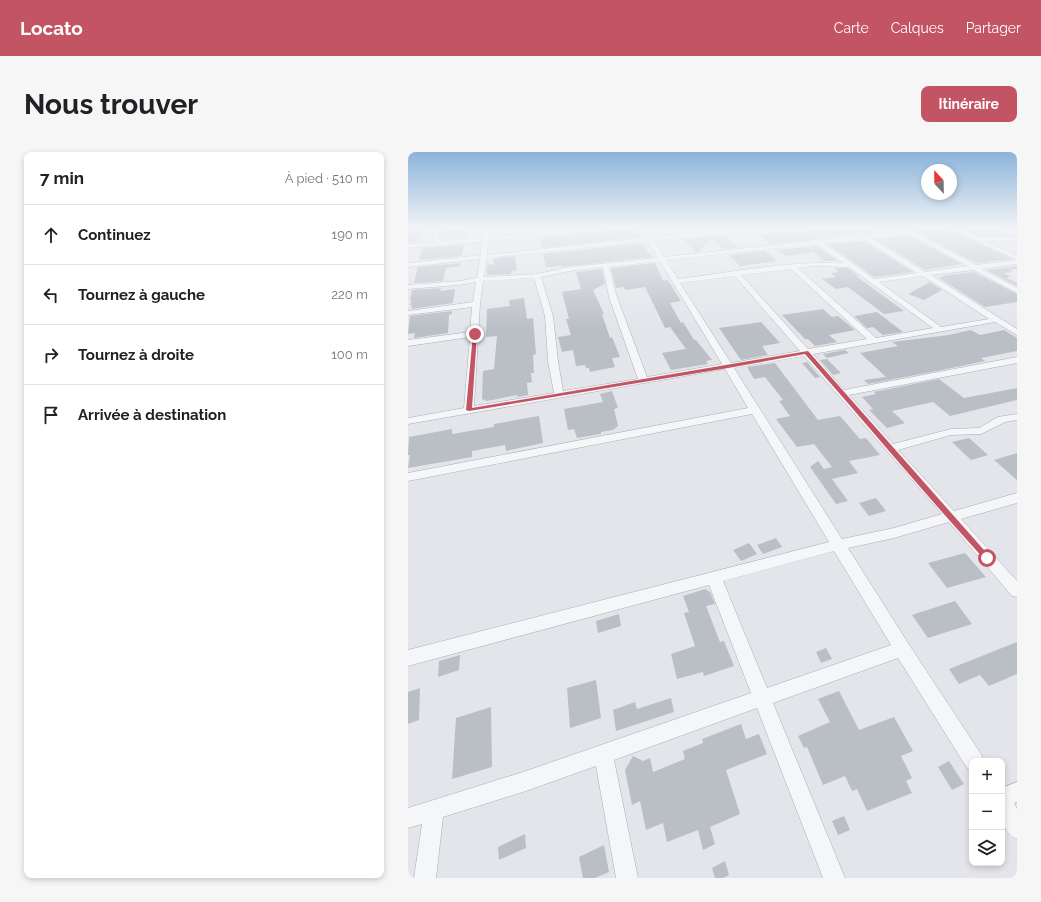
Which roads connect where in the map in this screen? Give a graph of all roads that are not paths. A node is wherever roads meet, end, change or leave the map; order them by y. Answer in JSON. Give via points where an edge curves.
{"nodes":[{"id":1,"x":438,"y":262,"type":"edge"},
{"id":2,"x":483,"y":262,"type":"edge"},
{"id":3,"x":640,"y":262,"type":"edge"},
{"id":4,"x":665,"y":262,"type":"edge"},
{"id":5,"x":847,"y":262,"type":"edge"},
{"id":6,"x":905,"y":262,"type":"edge"},
{"id":7,"x":962,"y":262,"type":"edge"},
{"id":8,"x":1017,"y":262,"type":"edge"},
{"id":9,"x":408,"y":265,"type":"edge"},
{"id":10,"x":851,"y":265,"type":"junction"},
{"id":11,"x":606,"y":266,"type":"junction"},
{"id":12,"x":792,"y":266,"type":"junction"},
{"id":13,"x":973,"y":268,"type":"junction"},
{"id":14,"x":736,"y":273,"type":"junction"},
{"id":15,"x":924,"y":274,"type":"junction"},
{"id":16,"x":537,"y":276,"type":"junction"},
{"id":17,"x":481,"y":279,"type":"junction"},
{"id":18,"x":677,"y":281,"type":"junction"},
{"id":19,"x":873,"y":281,"type":"junction"},
{"id":20,"x":408,"y":287,"type":"edge"},
{"id":21,"x":1017,"y":292,"type":"edge"},
{"id":22,"x":476,"y":304,"type":"junction"},
{"id":23,"x":408,"y":312,"type":"edge"},
{"id":24,"x":995,"y":320,"type":"junction"},
{"id":25,"x":940,"y":329,"type":"junction"},
{"id":26,"x":475,"y":334,"type":"junction"},
{"id":27,"x":1017,"y":334,"type":"edge"},
{"id":28,"x":873,"y":340,"type":"junction"},
{"id":29,"x":408,"y":343,"type":"edge"},
{"id":30,"x":806,"y":352,"type":"junction"},
{"id":31,"x":1017,"y":360,"type":"edge"},
{"id":32,"x":728,"y":367,"type":"junction"},
{"id":33,"x":643,"y":380,"type":"junction"},
{"id":34,"x":842,"y":393,"type":"junction"},
{"id":35,"x":559,"y":394,"type":"junction"},
{"id":36,"x":469,"y":410,"type":"junction"},
{"id":37,"x":754,"y":410,"type":"junction"},
{"id":38,"x":1017,"y":416,"type":"edge"},
{"id":39,"x":408,"y":421,"type":"edge"},
{"id":40,"x":891,"y":448,"type":"junction"},
{"id":41,"x":408,"y":476,"type":"edge"},
{"id":42,"x":1017,"y":498,"type":"edge"},
{"id":43,"x":951,"y":518,"type":"junction"},
{"id":44,"x":838,"y":545,"type":"junction"},
{"id":45,"x":714,"y":578,"type":"junction"},
{"id":46,"x":1017,"y":591,"type":"edge"},
{"id":47,"x":902,"y":649,"type":"junction"},
{"id":48,"x":408,"y":658,"type":"edge"},
{"id":49,"x":763,"y":697,"type":"junction"},
{"id":50,"x":603,"y":754,"type":"junction"},
{"id":51,"x":972,"y":758,"type":"edge"},
{"id":52,"x":1017,"y":792,"type":"edge"},
{"id":53,"x":1005,"y":797,"type":"edge"},
{"id":54,"x":1005,"y":809,"type":"edge"},
{"id":55,"x":434,"y":810,"type":"junction"},
{"id":56,"x":408,"y":818,"type":"edge"},
{"id":57,"x":1017,"y":828,"type":"edge"},
{"id":58,"x":425,"y":878,"type":"edge"},
{"id":59,"x":627,"y":878,"type":"edge"},
{"id":60,"x":834,"y":878,"type":"edge"}],
"edges":[{"from":1,"to":9,"type":"street"},
{"from":2,"to":17,"type":"street"},
{"from":3,"to":11,"type":"street"},
{"from":4,"to":18,"type":"street"},
{"from":5,"to":10,"type":"street"},
{"from":6,"to":15,"type":"street"},
{"from":7,"to":13,"type":"street"},
{"from":8,"to":13,"type":"street"},
{"from":10,"to":12,"type":"street"},
{"from":10,"to":19,"type":"street"},
{"from":11,"to":16,"type":"street","via":[[570,269]]},
{"from":11,"to":33,"type":"street","via":[[613,297]]},
{"from":12,"to":14,"type":"street"},
{"from":12,"to":28,"type":"street"},
{"from":13,"to":15,"type":"street"},
{"from":13,"to":21,"type":"street"},
{"from":14,"to":18,"type":"street"},
{"from":14,"to":30,"type":"street"},
{"from":15,"to":19,"type":"street"},
{"from":15,"to":24,"type":"street"},
{"from":16,"to":17,"type":"street"},
{"from":16,"to":35,"type":"street","via":[[549,316]]},
{"from":17,"to":20,"type":"street"},
{"from":17,"to":22,"type":"street"},
{"from":18,"to":32,"type":"street"},
{"from":19,"to":25,"type":"street"},
{"from":22,"to":23,"type":"street"},
{"from":22,"to":26,"type":"street"},
{"from":24,"to":25,"type":"street"},
{"from":24,"to":27,"type":"street"},
{"from":25,"to":28,"type":"street"},
{"from":26,"to":29,"type":"street"},
{"from":26,"to":36,"type":"street"},
{"from":28,"to":30,"type":"street"},
{"from":30,"to":32,"type":"street"},
{"from":30,"to":34,"type":"street"},
{"from":31,"to":34,"type":"street"},
{"from":32,"to":33,"type":"street"},
{"from":32,"to":37,"type":"street"},
{"from":33,"to":35,"type":"street"},
{"from":34,"to":40,"type":"street"},
{"from":35,"to":36,"type":"street"},
{"from":36,"to":39,"type":"street"},
{"from":37,"to":41,"type":"street"},
{"from":37,"to":44,"type":"street"},
{"from":38,"to":40,"type":"street","via":[[1002,419],[981,431],[950,432]]},
{"from":40,"to":43,"type":"street"},
{"from":42,"to":43,"type":"street"},
{"from":43,"to":44,"type":"street"},
{"from":43,"to":46,"type":"street"},
{"from":44,"to":45,"type":"street"},
{"from":44,"to":47,"type":"street"},
{"from":45,"to":48,"type":"street"},
{"from":45,"to":49,"type":"street"},
{"from":47,"to":49,"type":"street"},
{"from":47,"to":51,"type":"street"},
{"from":49,"to":50,"type":"street"},
{"from":49,"to":60,"type":"street"},
{"from":50,"to":55,"type":"street"},
{"from":50,"to":59,"type":"street"},
{"from":52,"to":53,"type":"street"},
{"from":54,"to":57,"type":"street"},
{"from":55,"to":56,"type":"street"},
{"from":55,"to":58,"type":"street"}]}
